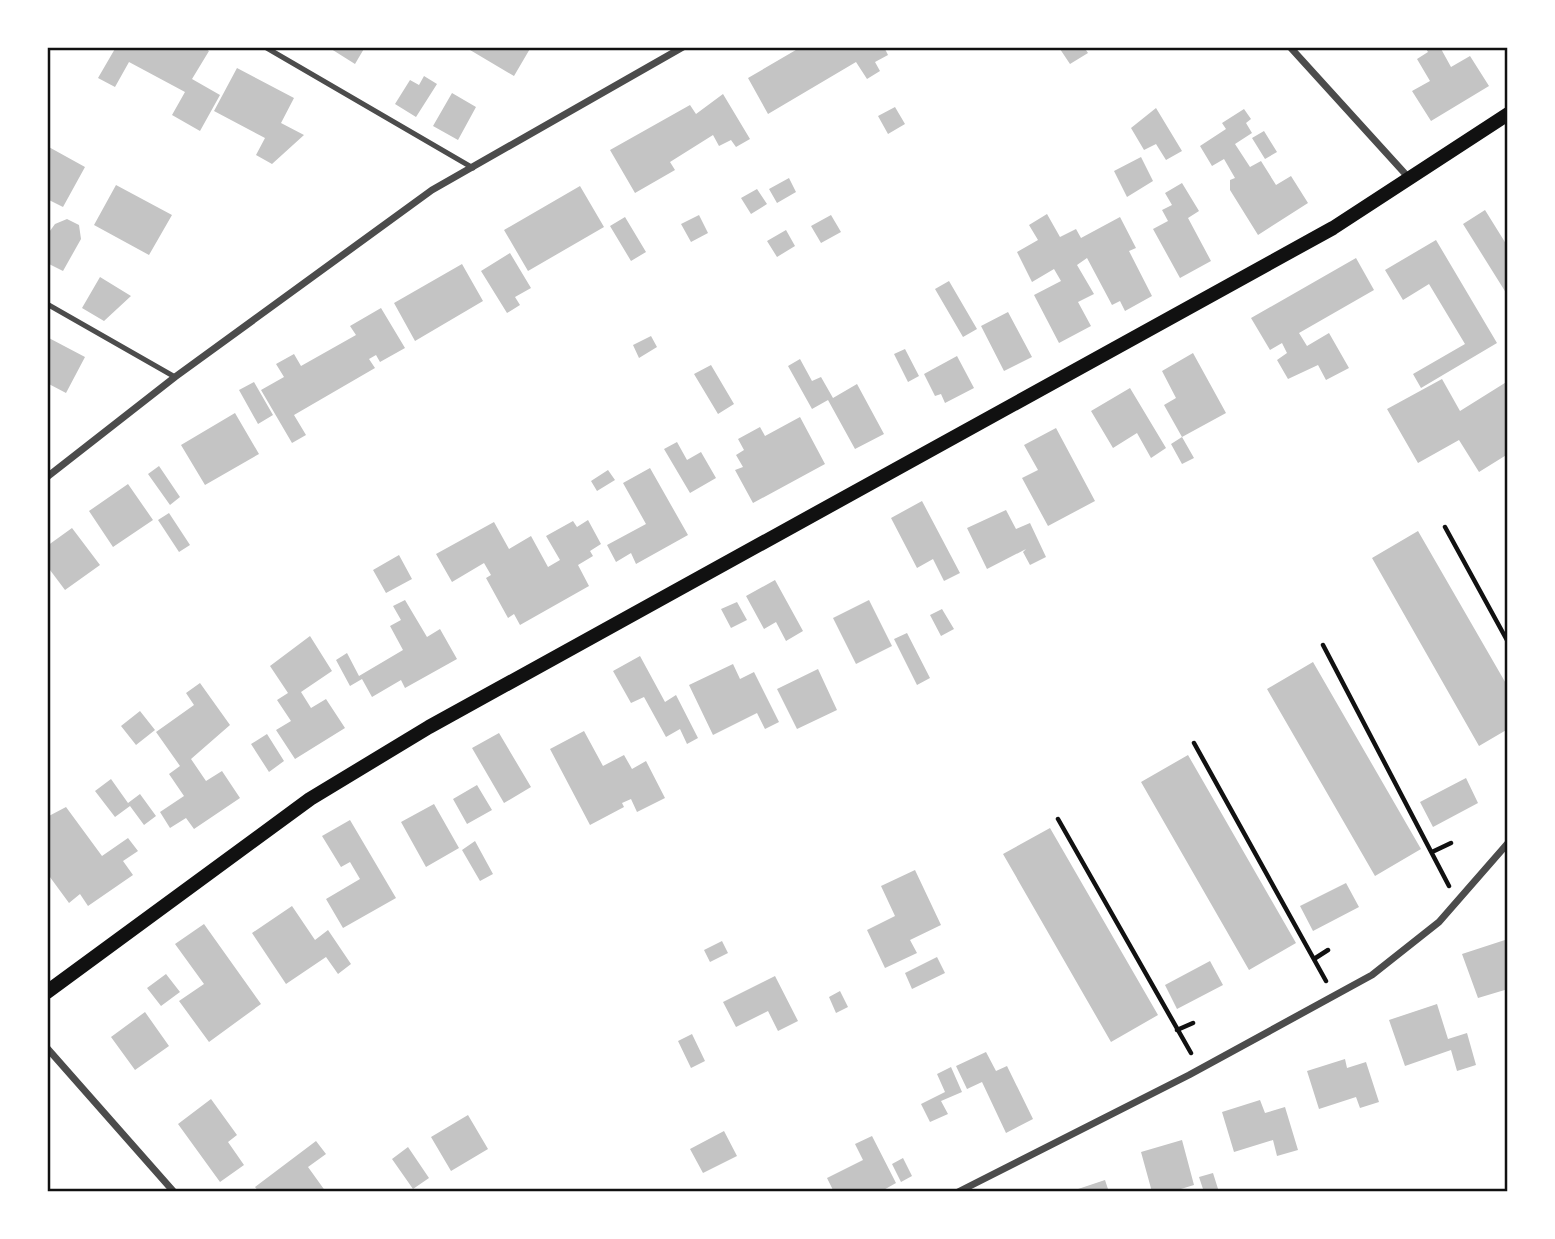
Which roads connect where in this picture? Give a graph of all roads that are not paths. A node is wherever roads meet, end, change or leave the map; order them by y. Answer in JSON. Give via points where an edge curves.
{"nodes":[{"id":1,"x":265,"y":47,"type":"edge"},
{"id":2,"x":683,"y":47,"type":"edge"},
{"id":3,"x":1290,"y":47,"type":"edge"},
{"id":4,"x":1508,"y":114,"type":"edge"},
{"id":5,"x":472,"y":168,"type":"junction"},
{"id":6,"x":1409,"y":178,"type":"junction"},
{"id":7,"x":47,"y":304,"type":"edge"},
{"id":8,"x":175,"y":377,"type":"junction"},
{"id":9,"x":47,"y":477,"type":"edge"},
{"id":10,"x":1508,"y":843,"type":"edge"},
{"id":11,"x":47,"y":992,"type":"edge"},
{"id":12,"x":47,"y":1048,"type":"edge"},
{"id":13,"x":174,"y":1192,"type":"edge"},
{"id":14,"x":958,"y":1192,"type":"edge"}],
"edges":[{"from":1,"to":5,"type":"lane"},
{"from":2,"to":5,"type":"street"},
{"from":3,"to":6,"type":"street"},
{"from":4,"to":6,"type":"main road"},
{"from":5,"to":8,"type":"street","via":[[432,190]]},
{"from":6,"to":11,"type":"main road","via":[[1333,228],[429,727],[310,799]]},
{"from":7,"to":8,"type":"lane"},
{"from":8,"to":9,"type":"street"},
{"from":10,"to":14,"type":"street","via":[[1439,922],[1372,975]]},
{"from":12,"to":13,"type":"street"}]}
